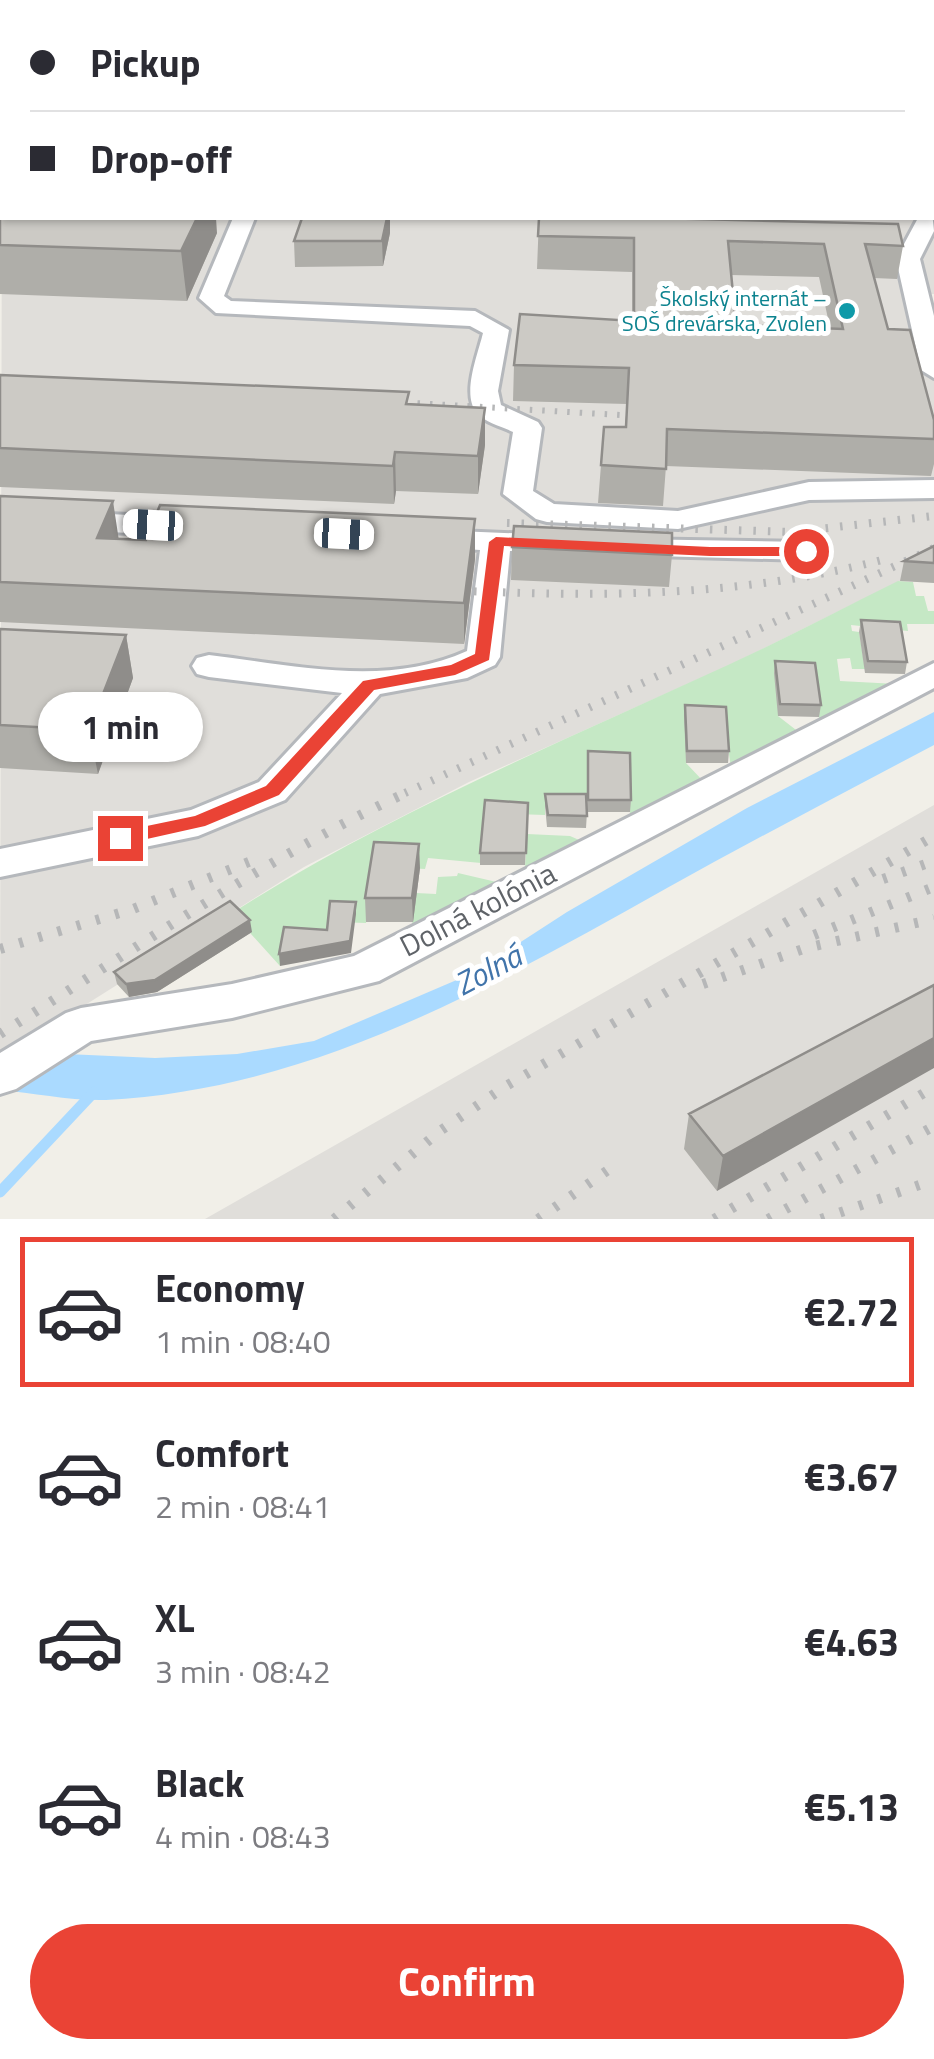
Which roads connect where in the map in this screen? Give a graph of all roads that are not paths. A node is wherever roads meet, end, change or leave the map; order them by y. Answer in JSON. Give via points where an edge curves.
{"nodes":[{"id":1,"x":243,"y":220,"type":"edge"},
{"id":2,"x":930,"y":220,"type":"edge"},
{"id":3,"x":934,"y":370,"type":"edge"},
{"id":4,"x":934,"y":489,"type":"edge"},
{"id":5,"x":0,"y":518,"type":"edge"},
{"id":6,"x":218,"y":528,"type":"edge"},
{"id":7,"x":397,"y":537,"type":"edge"},
{"id":8,"x":496,"y":542,"type":"junction"},
{"id":9,"x":806,"y":551,"type":"dead end"},
{"id":10,"x":208,"y":666,"type":"dead end"},
{"id":11,"x":934,"y":674,"type":"edge"},
{"id":12,"x":369,"y":685,"type":"junction"},
{"id":13,"x":0,"y":863,"type":"edge"},
{"id":14,"x":0,"y":1076,"type":"edge"}],
"edges":[{"from":1,"to":4,"type":"lane","via":[[212,298],[225,308],[475,319],[496,330],[484,391],[488,409],[528,428],[518,494],[547,512],[678,520],[809,491]]},
{"from":2,"to":3,"type":"lane","via":[[908,259]]},
{"from":5,"to":6,"type":"lane"},
{"from":7,"to":8,"type":"lane"},
{"from":8,"to":9,"type":"lane"},
{"from":8,"to":12,"type":"lane","via":[[483,656],[455,670]]},
{"from":10,"to":12,"type":"lane"},
{"from":11,"to":14,"type":"lane","name":"Dolná kolónia","via":[[364,970],[232,1001],[81,1025]]},
{"from":12,"to":13,"type":"lane","via":[[272,791],[198,822]]}]}
